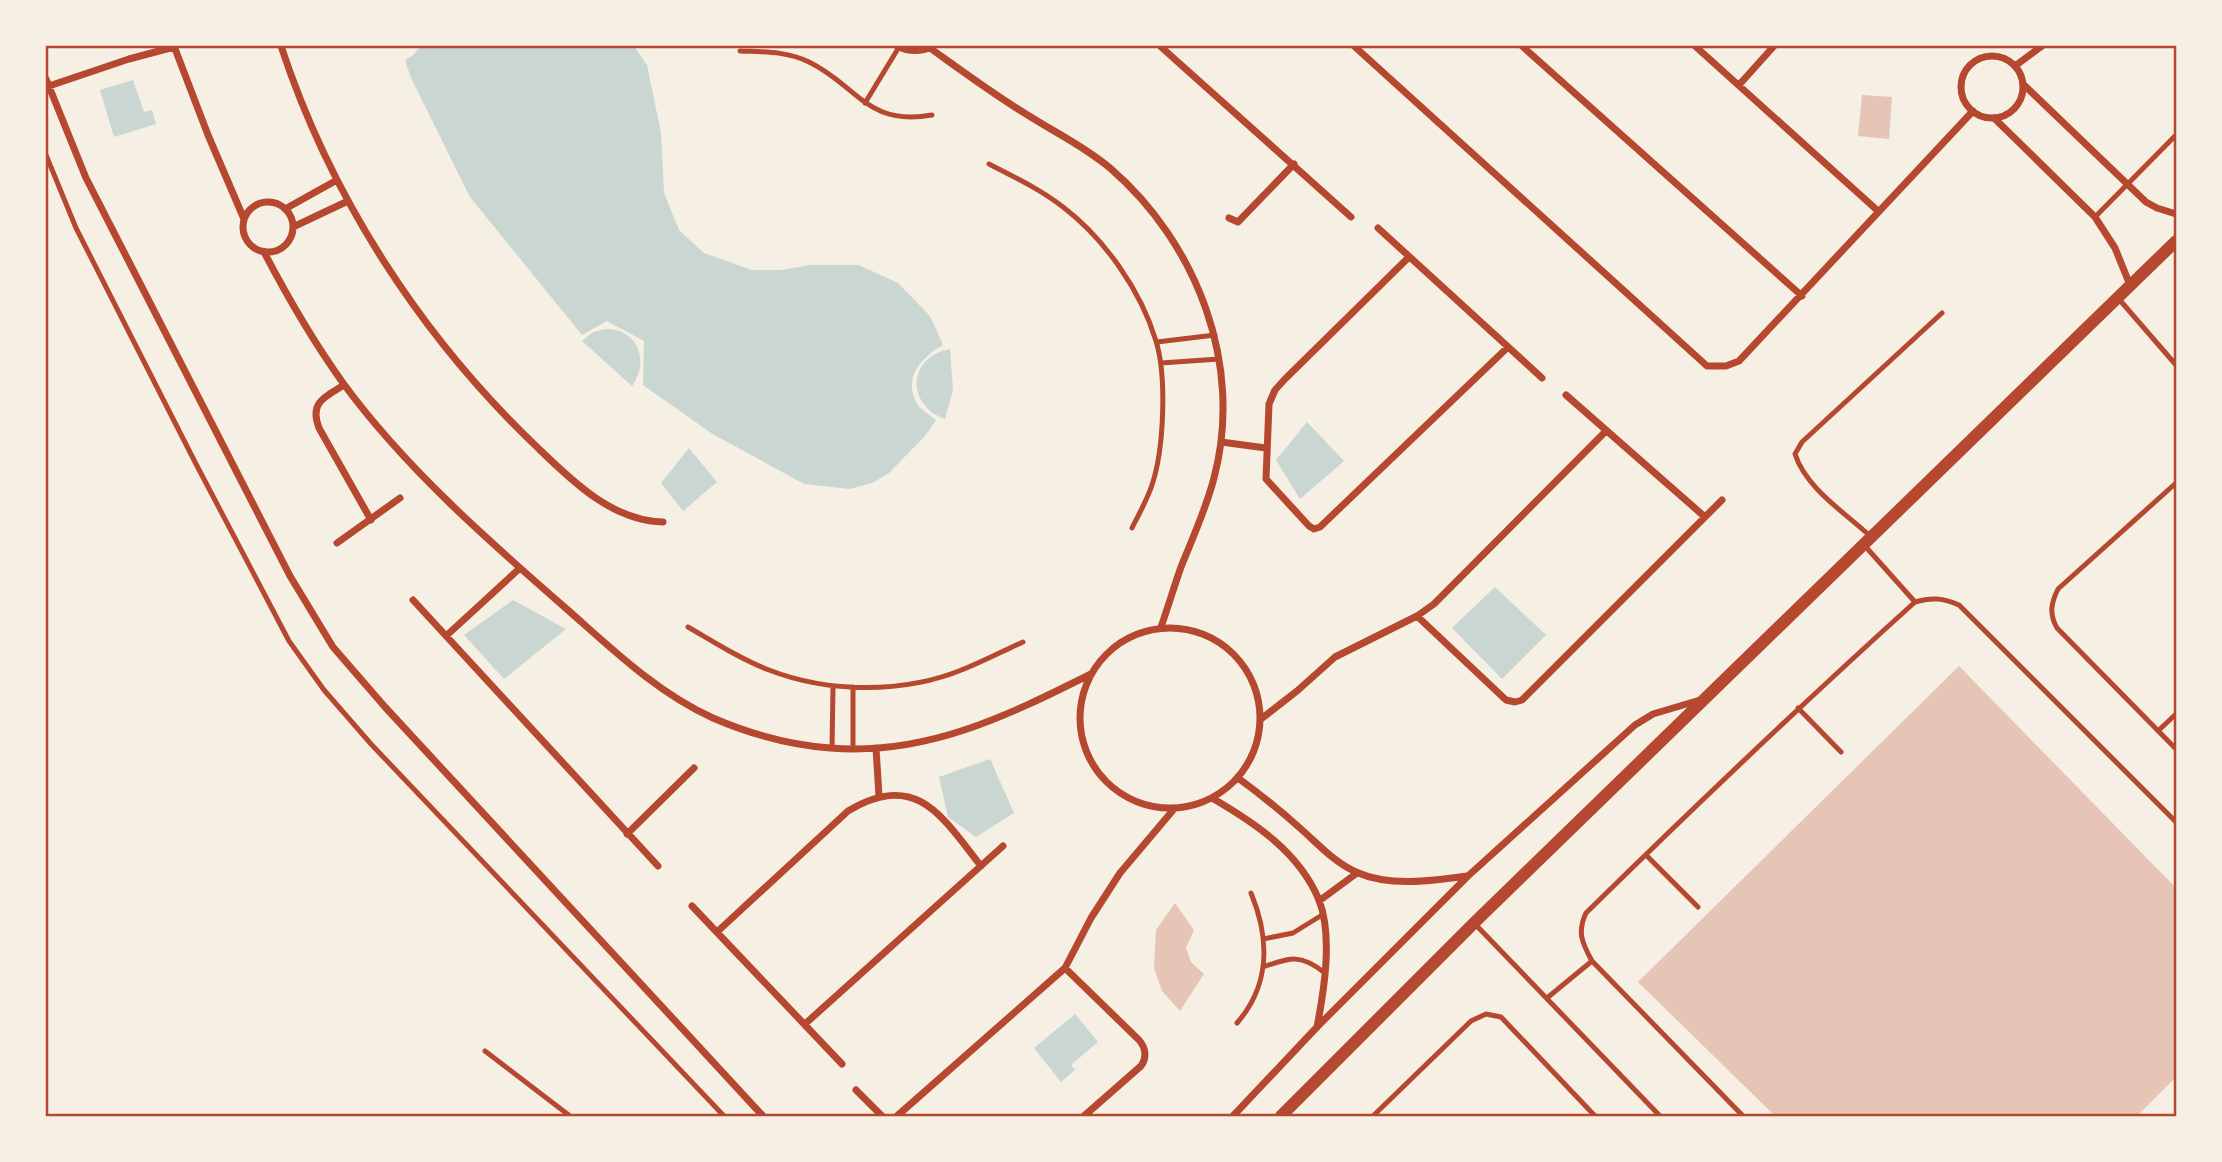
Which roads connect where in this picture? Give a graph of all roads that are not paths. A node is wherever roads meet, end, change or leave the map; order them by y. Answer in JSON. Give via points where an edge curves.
{"nodes":[{"id":1,"x":174,"y":46,"type":"edge"},
{"id":2,"x":281,"y":46,"type":"edge"},
{"id":3,"x":898,"y":46,"type":"edge"},
{"id":4,"x":1160,"y":46,"type":"edge"},
{"id":5,"x":1354,"y":46,"type":"edge"},
{"id":6,"x":1522,"y":46,"type":"edge"},
{"id":7,"x":1695,"y":46,"type":"edge"},
{"id":8,"x":1774,"y":46,"type":"edge"},
{"id":9,"x":2042,"y":46,"type":"edge"},
{"id":10,"x":932,"y":47,"type":"edge"},
{"id":11,"x":740,"y":51,"type":"dead end"},
{"id":12,"x":2015,"y":66,"type":"junction"},
{"id":13,"x":46,"y":85,"type":"edge"},
{"id":14,"x":1739,"y":85,"type":"junction"},
{"id":15,"x":2023,"y":85,"type":"junction"},
{"id":16,"x":865,"y":103,"type":"junction"},
{"id":17,"x":1973,"y":111,"type":"junction"},
{"id":18,"x":932,"y":116,"type":"dead end"},
{"id":19,"x":1994,"y":118,"type":"junction"},
{"id":20,"x":2176,"y":135,"type":"edge"},
{"id":21,"x":46,"y":155,"type":"edge"},
{"id":22,"x":989,"y":164,"type":"dead end"},
{"id":23,"x":1294,"y":164,"type":"junction"},
{"id":24,"x":337,"y":180,"type":"junction"},
{"id":25,"x":2127,"y":184,"type":"junction"},
{"id":26,"x":348,"y":201,"type":"junction"},
{"id":27,"x":285,"y":209,"type":"junction"},
{"id":28,"x":1878,"y":211,"type":"junction"},
{"id":29,"x":2176,"y":214,"type":"edge"},
{"id":30,"x":1351,"y":217,"type":"dead end"},
{"id":31,"x":2095,"y":217,"type":"junction"},
{"id":32,"x":1229,"y":218,"type":"dead end"},
{"id":33,"x":244,"y":219,"type":"junction"},
{"id":34,"x":293,"y":227,"type":"junction"},
{"id":35,"x":1378,"y":228,"type":"dead end"},
{"id":36,"x":2176,"y":241,"type":"edge"},
{"id":37,"x":264,"y":252,"type":"junction"},
{"id":38,"x":1409,"y":257,"type":"junction"},
{"id":39,"x":2130,"y":285,"type":"junction"},
{"id":40,"x":1802,"y":296,"type":"junction"},
{"id":41,"x":2118,"y":298,"type":"junction"},
{"id":42,"x":1942,"y":313,"type":"dead end"},
{"id":43,"x":1215,"y":335,"type":"junction"},
{"id":44,"x":1157,"y":342,"type":"junction"},
{"id":45,"x":1507,"y":348,"type":"junction"},
{"id":46,"x":1219,"y":359,"type":"junction"},
{"id":47,"x":1161,"y":363,"type":"junction"},
{"id":48,"x":2176,"y":365,"type":"edge"},
{"id":49,"x":1542,"y":378,"type":"dead end"},
{"id":50,"x":344,"y":385,"type":"junction"},
{"id":51,"x":1566,"y":395,"type":"dead end"},
{"id":52,"x":1606,"y":431,"type":"junction"},
{"id":53,"x":1221,"y":442,"type":"junction"},
{"id":54,"x":1266,"y":448,"type":"junction"},
{"id":55,"x":2176,"y":483,"type":"edge"},
{"id":56,"x":400,"y":498,"type":"dead end"},
{"id":57,"x":1722,"y":500,"type":"dead end"},
{"id":58,"x":1705,"y":517,"type":"junction"},
{"id":59,"x":371,"y":520,"type":"junction"},
{"id":60,"x":663,"y":522,"type":"dead end"},
{"id":61,"x":1132,"y":528,"type":"dead end"},
{"id":62,"x":1869,"y":542,"type":"junction"},
{"id":63,"x":337,"y":543,"type":"dead end"},
{"id":64,"x":520,"y":568,"type":"junction"},
{"id":65,"x":413,"y":600,"type":"dead end"},
{"id":66,"x":1915,"y":602,"type":"junction"},
{"id":67,"x":1417,"y":616,"type":"junction"},
{"id":68,"x":688,"y":627,"type":"dead end"},
{"id":69,"x":1161,"y":627,"type":"junction"},
{"id":70,"x":446,"y":636,"type":"junction"},
{"id":71,"x":1023,"y":642,"type":"dead end"},
{"id":72,"x":1091,"y":674,"type":"junction"},
{"id":73,"x":853,"y":687,"type":"junction"},
{"id":74,"x":834,"y":688,"type":"junction"},
{"id":75,"x":1704,"y":699,"type":"junction"},
{"id":76,"x":1798,"y":708,"type":"junction"},
{"id":77,"x":2176,"y":714,"type":"edge"},
{"id":78,"x":1261,"y":719,"type":"junction"},
{"id":79,"x":2158,"y":731,"type":"junction"},
{"id":80,"x":832,"y":748,"type":"junction"},
{"id":81,"x":876,"y":748,"type":"junction"},
{"id":82,"x":853,"y":749,"type":"junction"},
{"id":83,"x":2176,"y":749,"type":"edge"},
{"id":84,"x":1841,"y":752,"type":"dead end"},
{"id":85,"x":694,"y":768,"type":"dead end"},
{"id":86,"x":1238,"y":778,"type":"junction"},
{"id":87,"x":879,"y":796,"type":"junction"},
{"id":88,"x":1212,"y":799,"type":"junction"},
{"id":89,"x":1174,"y":809,"type":"junction"},
{"id":90,"x":2176,"y":822,"type":"edge"},
{"id":91,"x":627,"y":834,"type":"junction"},
{"id":92,"x":1003,"y":846,"type":"dead end"},
{"id":93,"x":1646,"y":855,"type":"junction"},
{"id":94,"x":658,"y":866,"type":"dead end"},
{"id":95,"x":981,"y":866,"type":"junction"},
{"id":96,"x":1357,"y":873,"type":"junction"},
{"id":97,"x":1468,"y":876,"type":"junction"},
{"id":98,"x":1251,"y":894,"type":"dead end"},
{"id":99,"x":1319,"y":901,"type":"junction"},
{"id":100,"x":692,"y":906,"type":"dead end"},
{"id":101,"x":1698,"y":907,"type":"dead end"},
{"id":102,"x":1322,"y":915,"type":"junction"},
{"id":103,"x":1475,"y":923,"type":"junction"},
{"id":104,"x":717,"y":932,"type":"junction"},
{"id":105,"x":1263,"y":939,"type":"junction"},
{"id":106,"x":1591,"y":961,"type":"junction"},
{"id":107,"x":1263,"y":967,"type":"junction"},
{"id":108,"x":1065,"y":968,"type":"junction"},
{"id":109,"x":1325,"y":973,"type":"junction"},
{"id":110,"x":1547,"y":998,"type":"junction"},
{"id":111,"x":1237,"y":1023,"type":"dead end"},
{"id":112,"x":805,"y":1024,"type":"junction"},
{"id":113,"x":1317,"y":1027,"type":"junction"},
{"id":114,"x":485,"y":1051,"type":"dead end"},
{"id":115,"x":842,"y":1064,"type":"dead end"},
{"id":116,"x":856,"y":1090,"type":"dead end"},
{"id":117,"x":570,"y":1116,"type":"edge"},
{"id":118,"x":724,"y":1116,"type":"edge"},
{"id":119,"x":763,"y":1116,"type":"edge"},
{"id":120,"x":882,"y":1116,"type":"edge"},
{"id":121,"x":897,"y":1116,"type":"edge"},
{"id":122,"x":1084,"y":1116,"type":"edge"},
{"id":123,"x":1233,"y":1116,"type":"edge"},
{"id":124,"x":1281,"y":1116,"type":"edge"},
{"id":125,"x":1373,"y":1116,"type":"edge"},
{"id":126,"x":1595,"y":1116,"type":"edge"},
{"id":127,"x":1660,"y":1116,"type":"edge"},
{"id":128,"x":1743,"y":1116,"type":"edge"}],
"edges":[{"from":1,"to":13,"type":"street"},
{"from":1,"to":33,"type":"street"},
{"from":2,"to":24,"type":"street"},
{"from":3,"to":10,"type":"street","via":[[920,51]]},
{"from":3,"to":16,"type":"lane"},
{"from":4,"to":23,"type":"street"},
{"from":5,"to":40,"type":"street","via":[[1707,366],[1739,362]]},
{"from":6,"to":40,"type":"street"},
{"from":7,"to":14,"type":"street"},
{"from":8,"to":14,"type":"street"},
{"from":9,"to":12,"type":"street"},
{"from":10,"to":43,"type":"street","via":[[990,91],[1077,143],[1139,196],[1189,269]]},
{"from":11,"to":16,"type":"lane","via":[[800,58],[825,71]]},
{"from":12,"to":15,"type":"street"},
{"from":12,"to":17,"type":"street","via":[[1998,56],[1970,65],[1962,94]]},
{"from":13,"to":119,"type":"street","via":[[92,191],[290,576],[333,647]]},
{"from":14,"to":28,"type":"street"},
{"from":15,"to":19,"type":"street","via":[[2012,111]]},
{"from":15,"to":25,"type":"street"},
{"from":16,"to":18,"type":"lane","via":[[894,117]]},
{"from":17,"to":19,"type":"street"},
{"from":17,"to":28,"type":"street"},
{"from":19,"to":31,"type":"street"},
{"from":20,"to":25,"type":"lane"},
{"from":21,"to":118,"type":"lane","via":[[76,228],[296,651],[371,744]]},
{"from":22,"to":44,"type":"lane","via":[[1040,191],[1083,224],[1125,276]]},
{"from":23,"to":30,"type":"street"},
{"from":23,"to":32,"type":"street","via":[[1238,222]]},
{"from":24,"to":26,"type":"street"},
{"from":24,"to":27,"type":"street"},
{"from":25,"to":29,"type":"street","via":[[2146,202]]},
{"from":25,"to":31,"type":"lane"},
{"from":26,"to":34,"type":"street"},
{"from":26,"to":60,"type":"street","via":[[422,315],[509,421],[593,495],[625,516]]},
{"from":27,"to":33,"type":"street","via":[[262,203]]},
{"from":27,"to":34,"type":"street"},
{"from":28,"to":40,"type":"street"},
{"from":31,"to":39,"type":"street","via":[[2115,248]]},
{"from":33,"to":37,"type":"street","via":[[249,244]]},
{"from":34,"to":37,"type":"street","via":[[288,243]]},
{"from":35,"to":38,"type":"street"},
{"from":36,"to":39,"type":"street"},
{"from":37,"to":50,"type":"street","via":[[297,315]]},
{"from":38,"to":45,"type":"street"},
{"from":38,"to":54,"type":"street","via":[[1275,390],[1269,404]]},
{"from":39,"to":41,"type":"street"},
{"from":41,"to":48,"type":"lane"},
{"from":41,"to":62,"type":"street"},
{"from":42,"to":62,"type":"lane","via":[[1802,442],[1795,454],[1800,468]]},
{"from":43,"to":44,"type":"lane"},
{"from":43,"to":46,"type":"street"},
{"from":44,"to":47,"type":"lane"},
{"from":45,"to":49,"type":"street"},
{"from":45,"to":54,"type":"street","via":[[1317,528],[1309,526],[1266,479]]},
{"from":46,"to":47,"type":"lane"},
{"from":46,"to":53,"type":"street"},
{"from":47,"to":61,"type":"lane","via":[[1160,446],[1153,482]]},
{"from":50,"to":59,"type":"street","via":[[323,399],[315,416]]},
{"from":50,"to":64,"type":"street","via":[[440,494]]},
{"from":51,"to":52,"type":"street"},
{"from":52,"to":58,"type":"street"},
{"from":52,"to":67,"type":"street"},
{"from":53,"to":54,"type":"street"},
{"from":53,"to":69,"type":"street","via":[[1205,509]]},
{"from":55,"to":79,"type":"lane","via":[[2058,589],[2051,612],[2057,628]]},
{"from":56,"to":59,"type":"street"},
{"from":57,"to":58,"type":"street"},
{"from":58,"to":67,"type":"street","via":[[1517,702],[1506,700]]},
{"from":59,"to":63,"type":"street"},
{"from":62,"to":66,"type":"lane"},
{"from":62,"to":75,"type":"street"},
{"from":64,"to":70,"type":"street"},
{"from":64,"to":80,"type":"street","via":[[635,667],[712,718],[791,744]]},
{"from":65,"to":70,"type":"street"},
{"from":66,"to":76,"type":"lane"},
{"from":66,"to":90,"type":"lane","via":[[1945,599],[1959,605]]},
{"from":67,"to":78,"type":"street","via":[[1335,657]]},
{"from":68,"to":74,"type":"lane","via":[[767,670]]},
{"from":69,"to":72,"type":"street","via":[[1133,635],[1108,651]]},
{"from":69,"to":78,"type":"street","via":[[1191,629],[1219,641],[1242,662],[1256,689]]},
{"from":70,"to":91,"type":"street"},
{"from":71,"to":73,"type":"lane","via":[[934,678]]},
{"from":72,"to":81,"type":"street","via":[[1015,712],[953,735]]},
{"from":72,"to":89,"type":"street","via":[[1081,700],[1080,727],[1087,754],[1102,777],[1122,795],[1147,806]]},
{"from":73,"to":74,"type":"lane"},
{"from":73,"to":82,"type":"lane"},
{"from":74,"to":80,"type":"lane"},
{"from":75,"to":97,"type":"street","via":[[1653,714],[1635,725]]},
{"from":75,"to":103,"type":"street"},
{"from":76,"to":84,"type":"lane"},
{"from":76,"to":93,"type":"lane"},
{"from":77,"to":79,"type":"lane"},
{"from":78,"to":86,"type":"street","via":[[1255,751]]},
{"from":79,"to":83,"type":"lane"},
{"from":80,"to":82,"type":"street"},
{"from":81,"to":82,"type":"street"},
{"from":81,"to":87,"type":"street"},
{"from":85,"to":91,"type":"street"},
{"from":86,"to":88,"type":"street"},
{"from":86,"to":96,"type":"street"},
{"from":87,"to":95,"type":"street","via":[[916,798],[945,820]]},
{"from":87,"to":104,"type":"street","via":[[848,811]]},
{"from":88,"to":89,"type":"street"},
{"from":88,"to":99,"type":"street","via":[[1277,842]]},
{"from":89,"to":108,"type":"street","via":[[1120,873]]},
{"from":91,"to":94,"type":"street"},
{"from":92,"to":95,"type":"street"},
{"from":93,"to":101,"type":"lane"},
{"from":93,"to":106,"type":"lane","via":[[1586,913],[1580,935]]},
{"from":95,"to":112,"type":"street"},
{"from":96,"to":97,"type":"street","via":[[1413,881]]},
{"from":96,"to":99,"type":"street"},
{"from":97,"to":113,"type":"street"},
{"from":98,"to":105,"type":"lane"},
{"from":99,"to":102,"type":"street"},
{"from":100,"to":104,"type":"street"},
{"from":102,"to":105,"type":"lane","via":[[1293,933]]},
{"from":102,"to":109,"type":"street"},
{"from":103,"to":110,"type":"lane"},
{"from":103,"to":124,"type":"street"},
{"from":104,"to":112,"type":"street"},
{"from":105,"to":107,"type":"lane"},
{"from":106,"to":110,"type":"lane"},
{"from":106,"to":128,"type":"lane"},
{"from":107,"to":109,"type":"lane","via":[[1299,958]]},
{"from":107,"to":111,"type":"lane","via":[[1255,998]]},
{"from":108,"to":121,"type":"street"},
{"from":108,"to":122,"type":"street","via":[[1145,1049],[1141,1066]]},
{"from":109,"to":113,"type":"street"},
{"from":110,"to":127,"type":"lane"},
{"from":112,"to":115,"type":"street"},
{"from":113,"to":123,"type":"street"},
{"from":114,"to":117,"type":"lane"},
{"from":116,"to":120,"type":"street"},
{"from":125,"to":126,"type":"lane","via":[[1471,1021],[1486,1014],[1501,1017]]}]}
